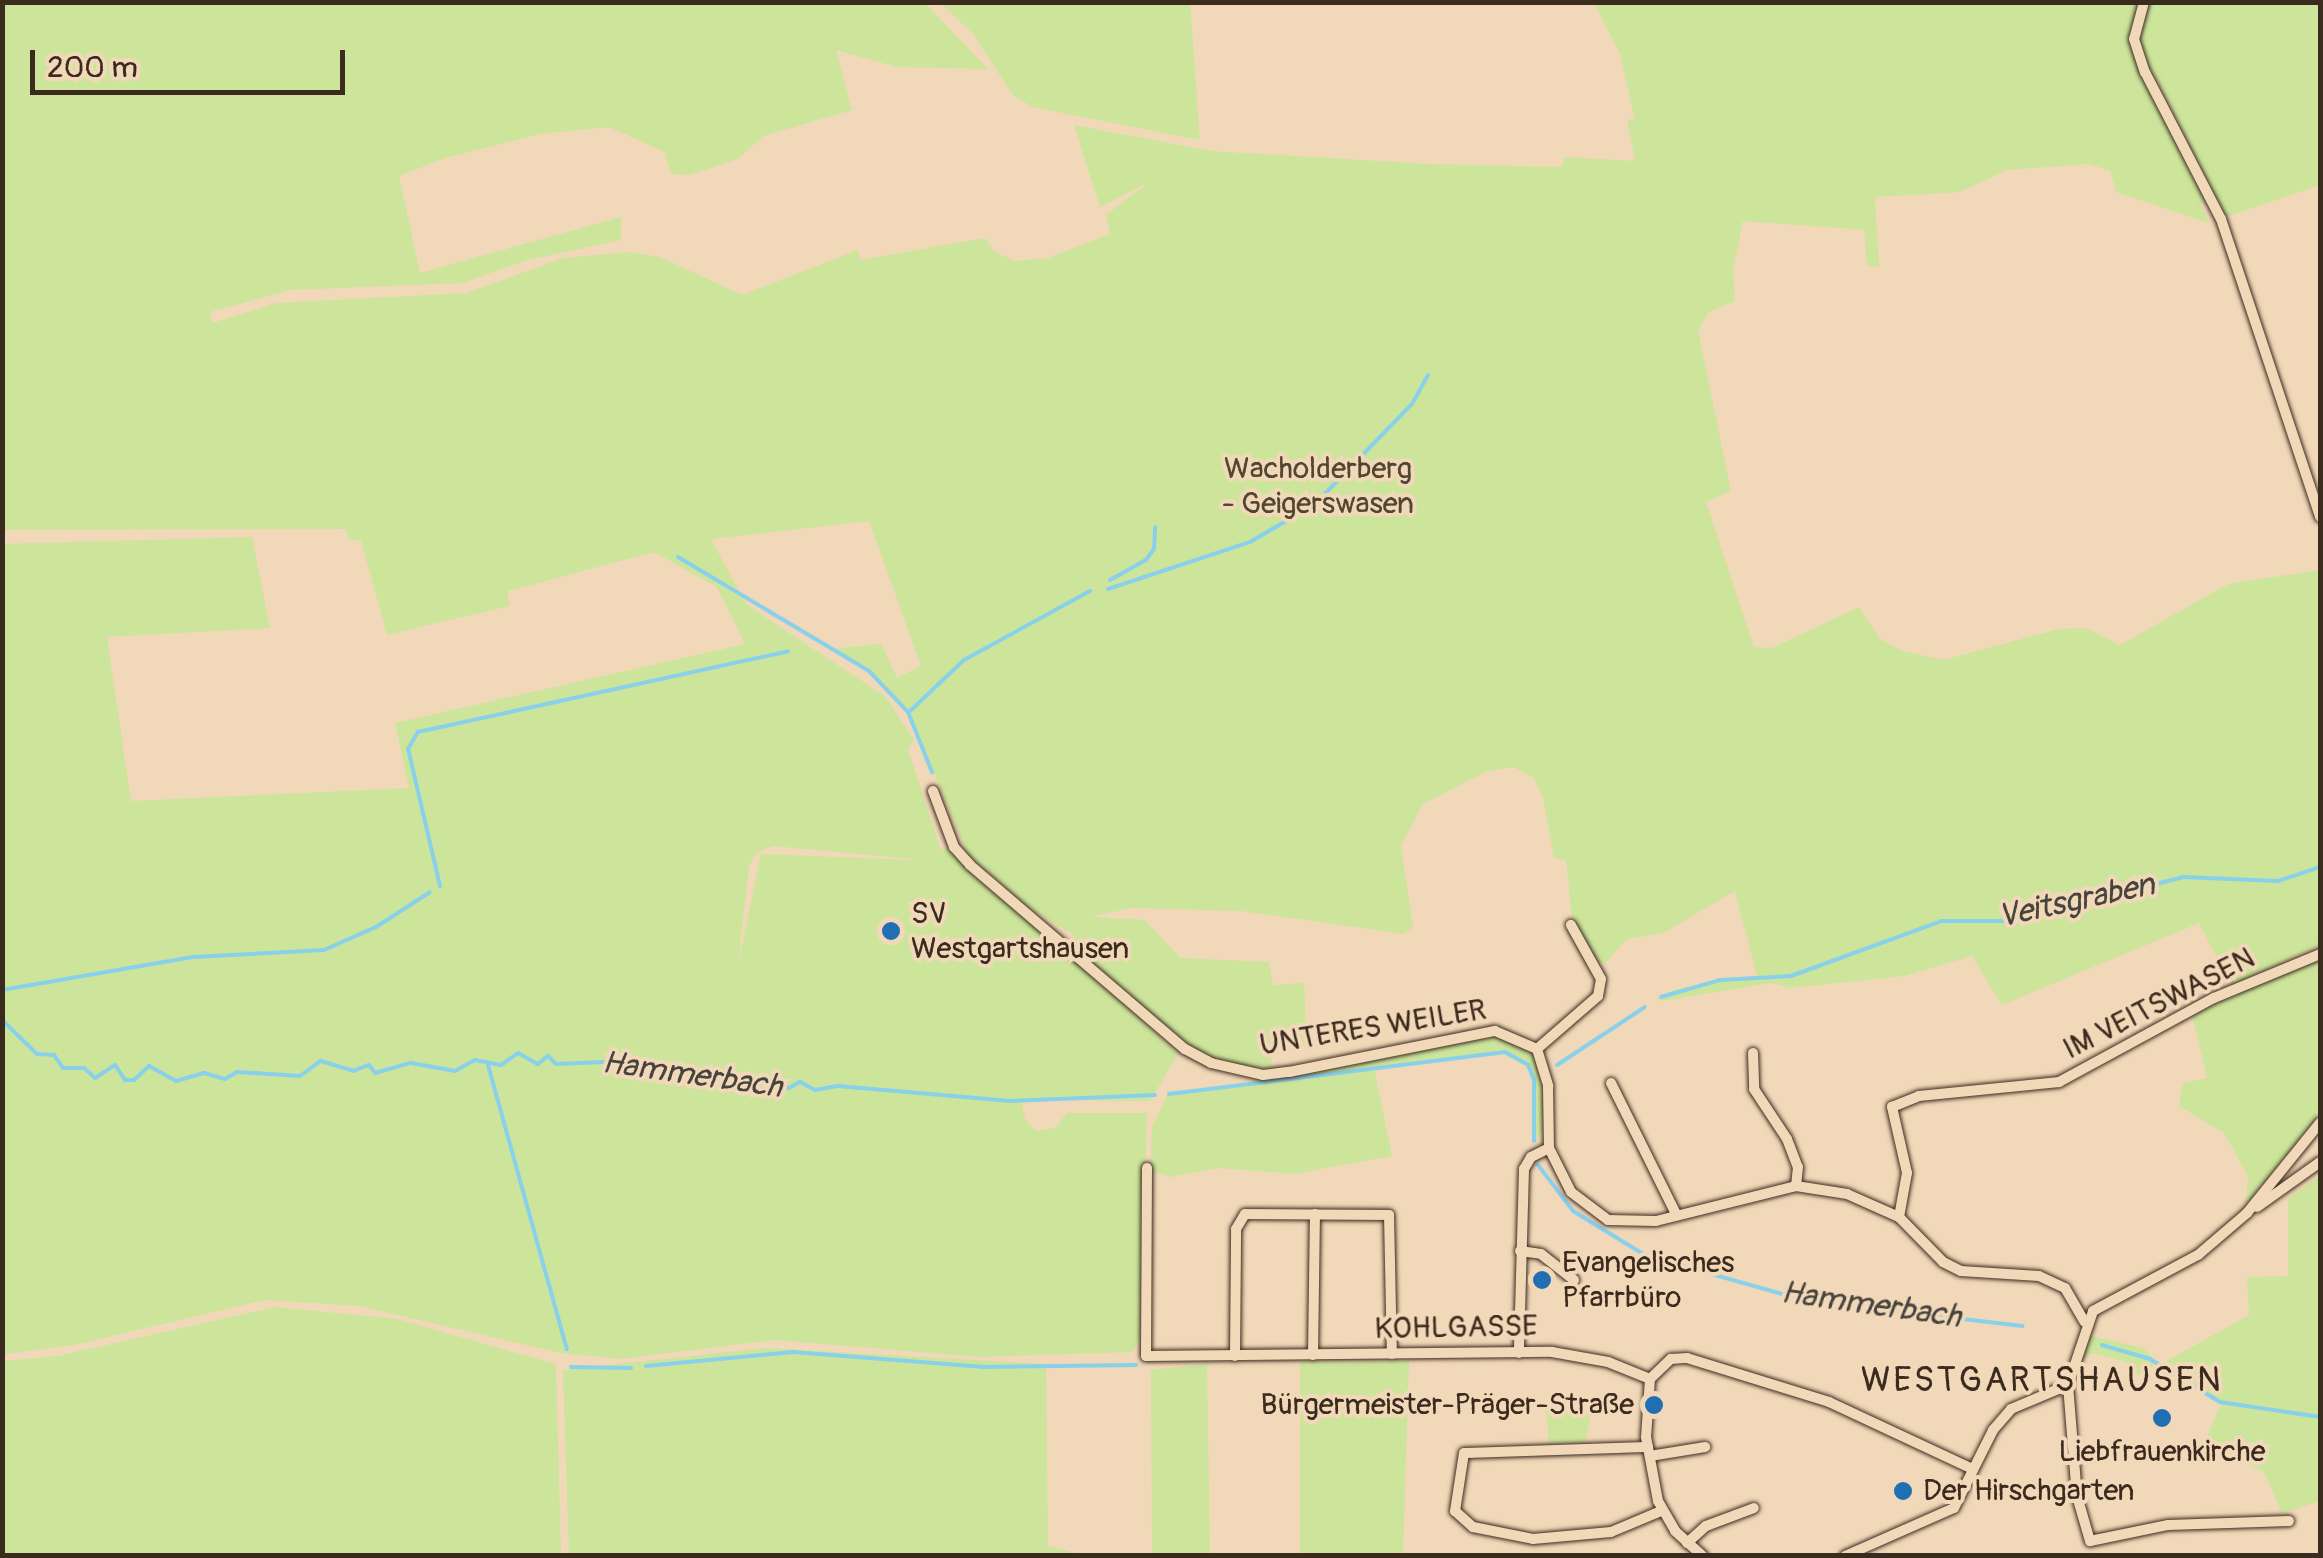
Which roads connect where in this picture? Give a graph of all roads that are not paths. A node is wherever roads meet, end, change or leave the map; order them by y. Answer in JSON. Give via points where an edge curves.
{"nodes":[{"id":1,"x":2144,"y":2,"type":"edge"},
{"id":2,"x":2320,"y":517,"type":"edge"},
{"id":3,"x":934,"y":791,"type":"dead end"},
{"id":4,"x":1571,"y":926,"type":"dead end"},
{"id":5,"x":2320,"y":954,"type":"edge"},
{"id":6,"x":1537,"y":1049,"type":"junction"},
{"id":7,"x":1753,"y":1053,"type":"dead end"},
{"id":8,"x":1611,"y":1082,"type":"dead end"},
{"id":9,"x":2320,"y":1123,"type":"edge"},
{"id":10,"x":1549,"y":1148,"type":"junction"},
{"id":11,"x":2320,"y":1162,"type":"edge"},
{"id":12,"x":1147,"y":1168,"type":"dead end"},
{"id":13,"x":1796,"y":1186,"type":"junction"},
{"id":14,"x":2248,"y":1212,"type":"junction"},
{"id":15,"x":1315,"y":1214,"type":"junction"},
{"id":16,"x":1676,"y":1214,"type":"junction"},
{"id":17,"x":1899,"y":1217,"type":"junction"},
{"id":18,"x":1520,"y":1252,"type":"junction"},
{"id":19,"x":1574,"y":1280,"type":"dead end"},
{"id":20,"x":2086,"y":1322,"type":"junction"},
{"id":21,"x":1518,"y":1353,"type":"junction"},
{"id":22,"x":1392,"y":1354,"type":"junction"},
{"id":23,"x":1314,"y":1355,"type":"junction"},
{"id":24,"x":1235,"y":1356,"type":"junction"},
{"id":25,"x":1650,"y":1378,"type":"junction"},
{"id":26,"x":2068,"y":1385,"type":"junction"},
{"id":27,"x":1705,"y":1448,"type":"dead end"},
{"id":28,"x":1648,"y":1452,"type":"junction"},
{"id":29,"x":1972,"y":1469,"type":"junction"},
{"id":30,"x":1754,"y":1508,"type":"dead end"},
{"id":31,"x":1660,"y":1511,"type":"junction"},
{"id":32,"x":2288,"y":1521,"type":"dead end"},
{"id":33,"x":2090,"y":1541,"type":"junction"},
{"id":34,"x":1687,"y":1543,"type":"junction"},
{"id":35,"x":1702,"y":1556,"type":"edge"},
{"id":36,"x":1845,"y":1556,"type":"edge"},
{"id":37,"x":2089,"y":1556,"type":"edge"}],
"edges":[{"from":1,"to":2,"type":"street","via":[[2134,38],[2145,72],[2221,219]]},
{"from":3,"to":6,"type":"street","name":"UNTERES WEILER","via":[[954,848],[970,865],[1185,1048],[1211,1062],[1263,1075],[1495,1031]]},
{"from":4,"to":6,"type":"street","via":[[1601,979],[1598,996]]},
{"from":5,"to":17,"type":"street","name":"IM VEITSWASEN","via":[[2214,998],[2059,1082],[1920,1096],[1892,1107],[1907,1173]]},
{"from":6,"to":10,"type":"street","via":[[1548,1086]]},
{"from":7,"to":13,"type":"street","via":[[1754,1089],[1787,1140],[1798,1167]]},
{"from":8,"to":16,"type":"street"},
{"from":9,"to":14,"type":"street"},
{"from":10,"to":16,"type":"street","via":[[1571,1192],[1608,1220],[1630,1225]]},
{"from":10,"to":18,"type":"street","via":[[1531,1156],[1524,1170]]},
{"from":11,"to":14,"type":"street"},
{"from":12,"to":24,"type":"street","name":"KOHLGASSE","via":[[1146,1356]]},
{"from":13,"to":16,"type":"street"},
{"from":13,"to":17,"type":"street","via":[[1847,1194]]},
{"from":14,"to":20,"type":"street","via":[[2198,1256],[2107,1300]]},
{"from":15,"to":22,"type":"street","via":[[1388,1216],[1392,1222]]},
{"from":15,"to":23,"type":"street"},
{"from":15,"to":24,"type":"street","via":[[1239,1219]]},
{"from":17,"to":20,"type":"street","via":[[1942,1262],[1961,1271],[2039,1276],[2064,1288]]},
{"from":18,"to":19,"type":"street","via":[[1541,1254]]},
{"from":18,"to":21,"type":"street"},
{"from":20,"to":26,"type":"street"},
{"from":21,"to":22,"type":"street","name":"KOHLGASSE"},
{"from":21,"to":25,"type":"street","name":"KOHLGASSE","via":[[1608,1362]]},
{"from":22,"to":23,"type":"street","name":"KOHLGASSE"},
{"from":23,"to":24,"type":"street","name":"KOHLGASSE"},
{"from":25,"to":28,"type":"street"},
{"from":25,"to":29,"type":"street","via":[[1671,1360],[1686,1358],[1829,1402]]},
{"from":26,"to":29,"type":"street","via":[[2011,1409]]},
{"from":26,"to":33,"type":"street","via":[[2077,1496]]},
{"from":27,"to":28,"type":"street"},
{"from":28,"to":31,"type":"street"},
{"from":28,"to":31,"type":"street","via":[[1464,1454],[1455,1511],[1473,1527],[1533,1539],[1611,1532]]},
{"from":29,"to":36,"type":"street","via":[[1954,1508]]},
{"from":30,"to":34,"type":"street","via":[[1706,1526]]},
{"from":31,"to":34,"type":"street"},
{"from":32,"to":33,"type":"street","via":[[2168,1525]]},
{"from":33,"to":37,"type":"street"},
{"from":34,"to":35,"type":"street"}]}
